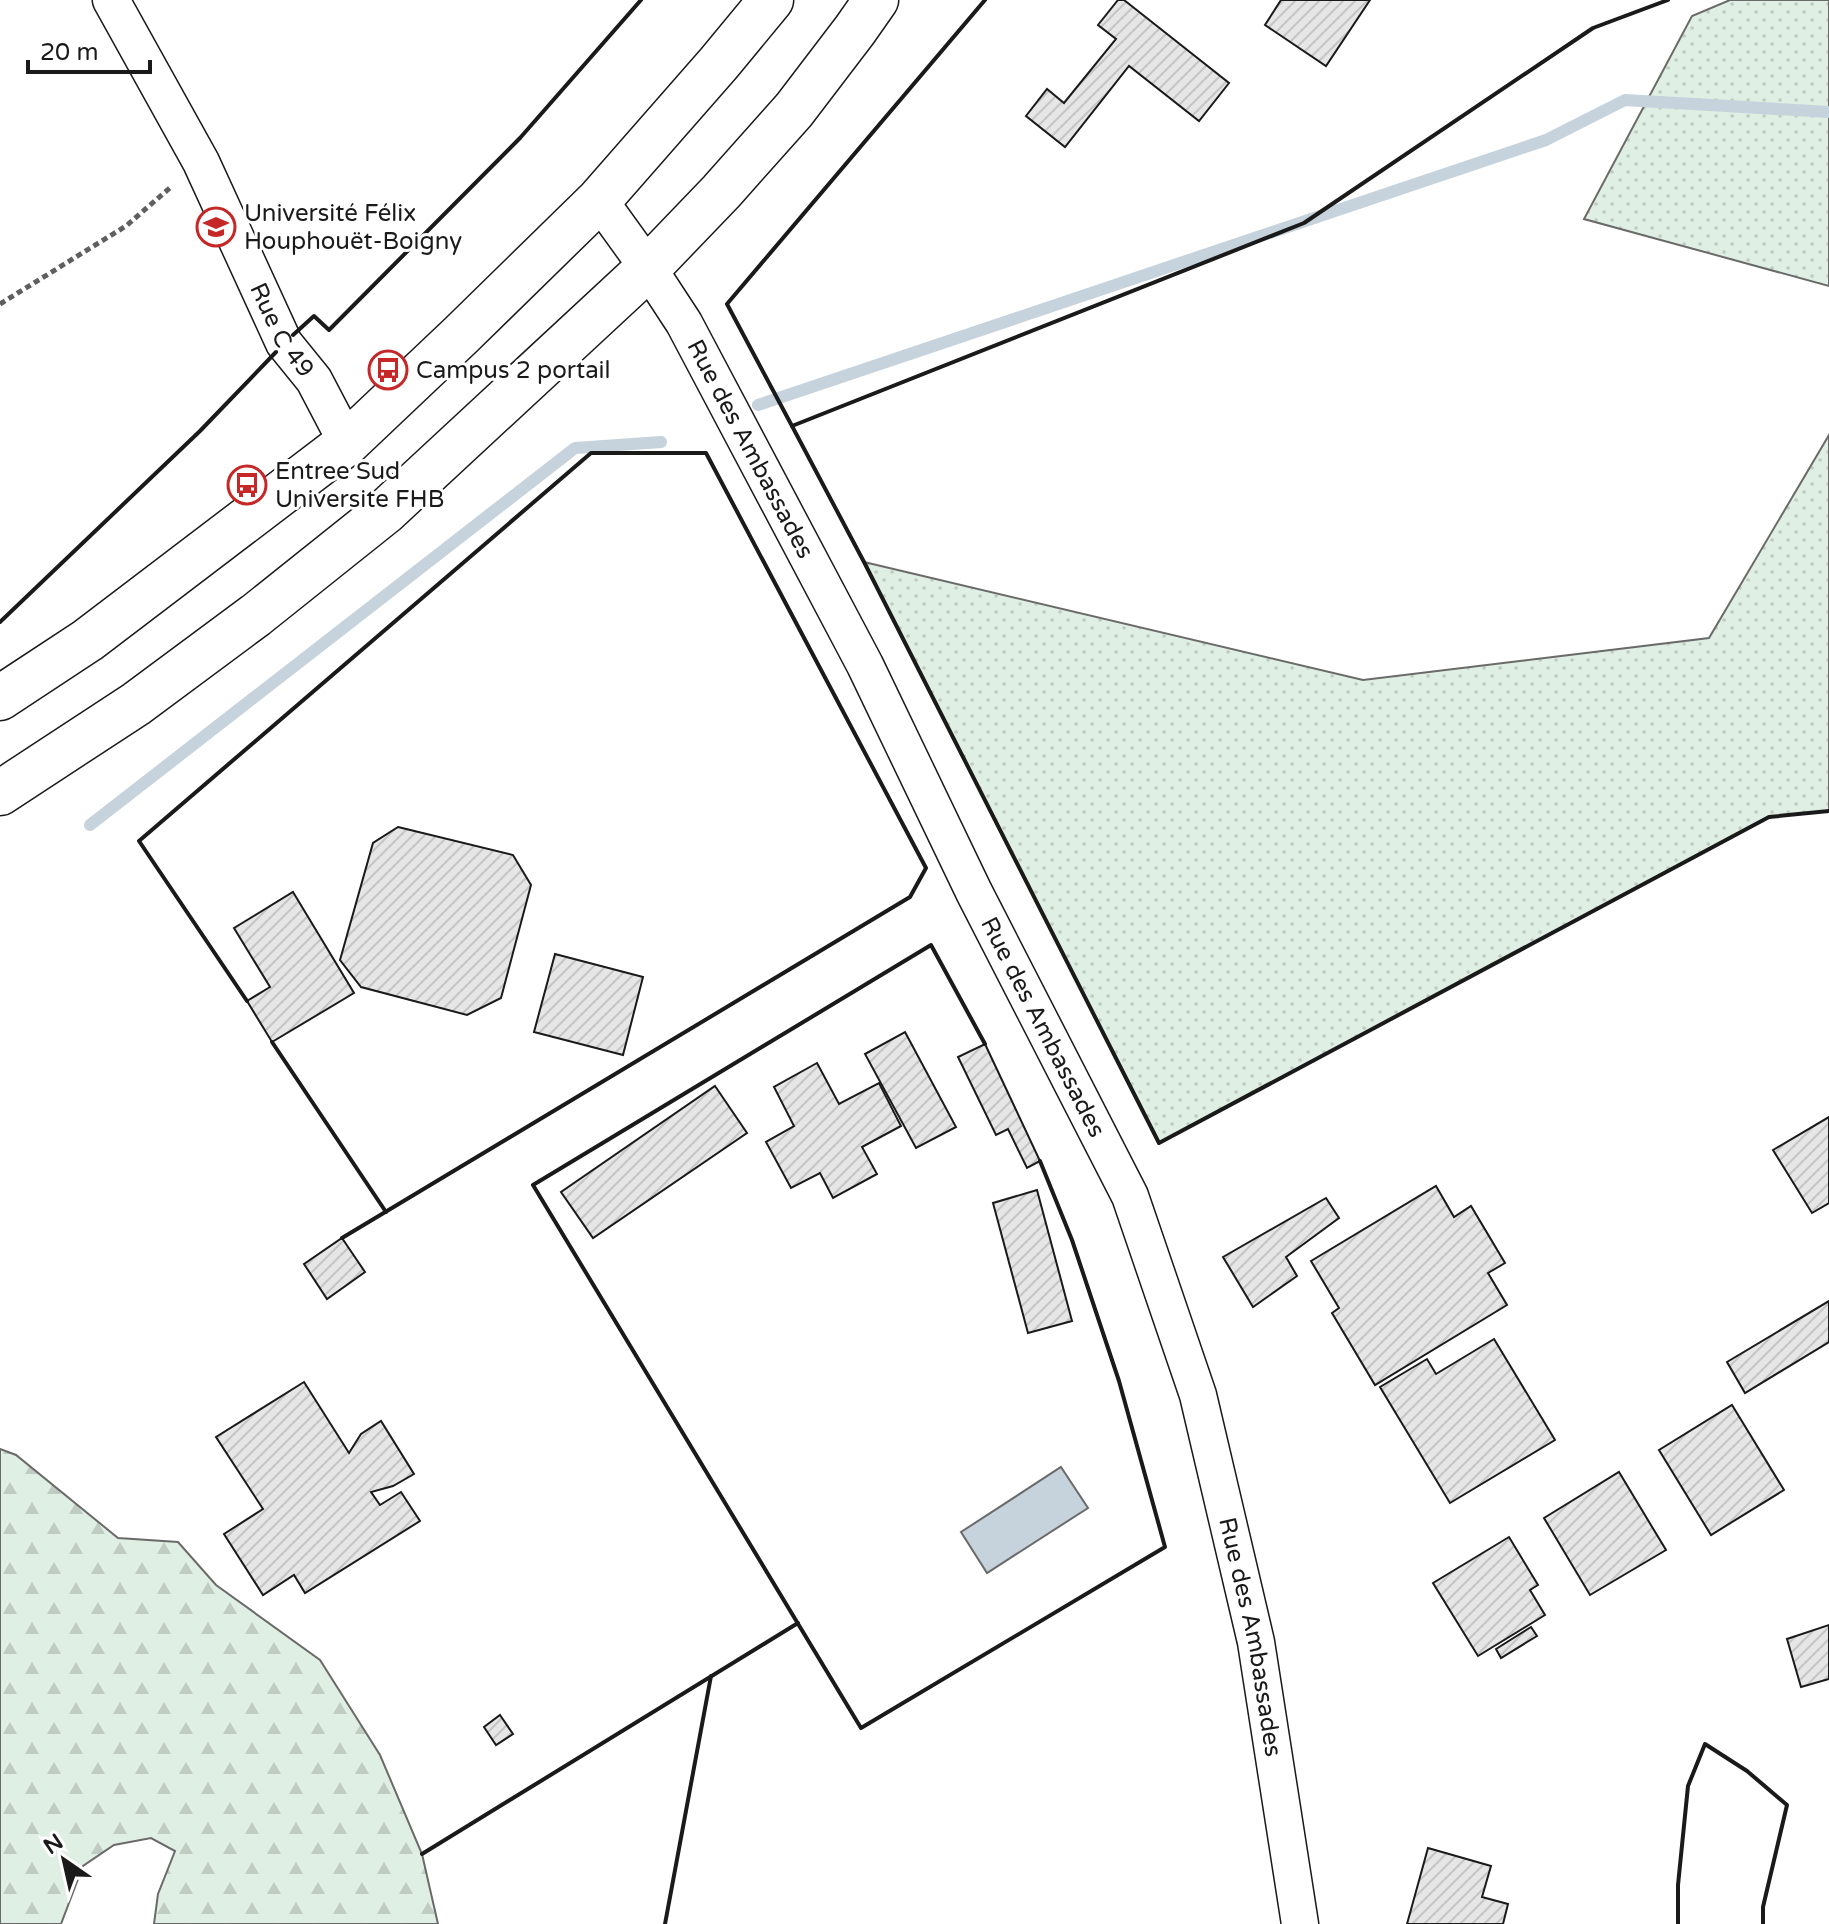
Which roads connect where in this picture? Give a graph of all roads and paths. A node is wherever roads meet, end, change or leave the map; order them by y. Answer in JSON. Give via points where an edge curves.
{"nodes":[{"id":1,"x":111,"y":0,"type":"edge"},
{"id":2,"x":771,"y":0,"type":"edge"},
{"id":3,"x":876,"y":0,"type":"edge"},
{"id":4,"x":201,"y":162,"type":"junction"},
{"id":5,"x":599,"y":200,"type":"junction"},
{"id":6,"x":648,"y":268,"type":"junction"},
{"id":7,"x":0,"y":304,"type":"edge"},
{"id":8,"x":347,"y":443,"type":"junction"},
{"id":9,"x":0,"y":698,"type":"edge"},
{"id":10,"x":0,"y":793,"type":"edge"},
{"id":11,"x":1300,"y":1924,"type":"edge"}],
"edges":[{"from":1,"to":4,"type":"street","name":"Rue C 49"},
{"from":2,"to":5,"type":"main road"},
{"from":3,"to":6,"type":"main road","via":[[794,110]]},
{"from":4,"to":7,"type":"path","via":[[126,226]]},
{"from":4,"to":8,"type":"street","name":"Rue C 49","via":[[284,343],[314,380]]},
{"from":5,"to":6,"type":"street","name":"Rue des Ambassades"},
{"from":5,"to":8,"type":"main road"},
{"from":6,"to":10,"type":"main road","via":[[385,512],[136,704]]},
{"from":6,"to":11,"type":"street","name":"Rue des Ambassades","via":[[684,323],[865,665],[1130,1196],[1198,1395],[1256,1642]]},
{"from":8,"to":9,"type":"main road","via":[[88,640]]}]}
